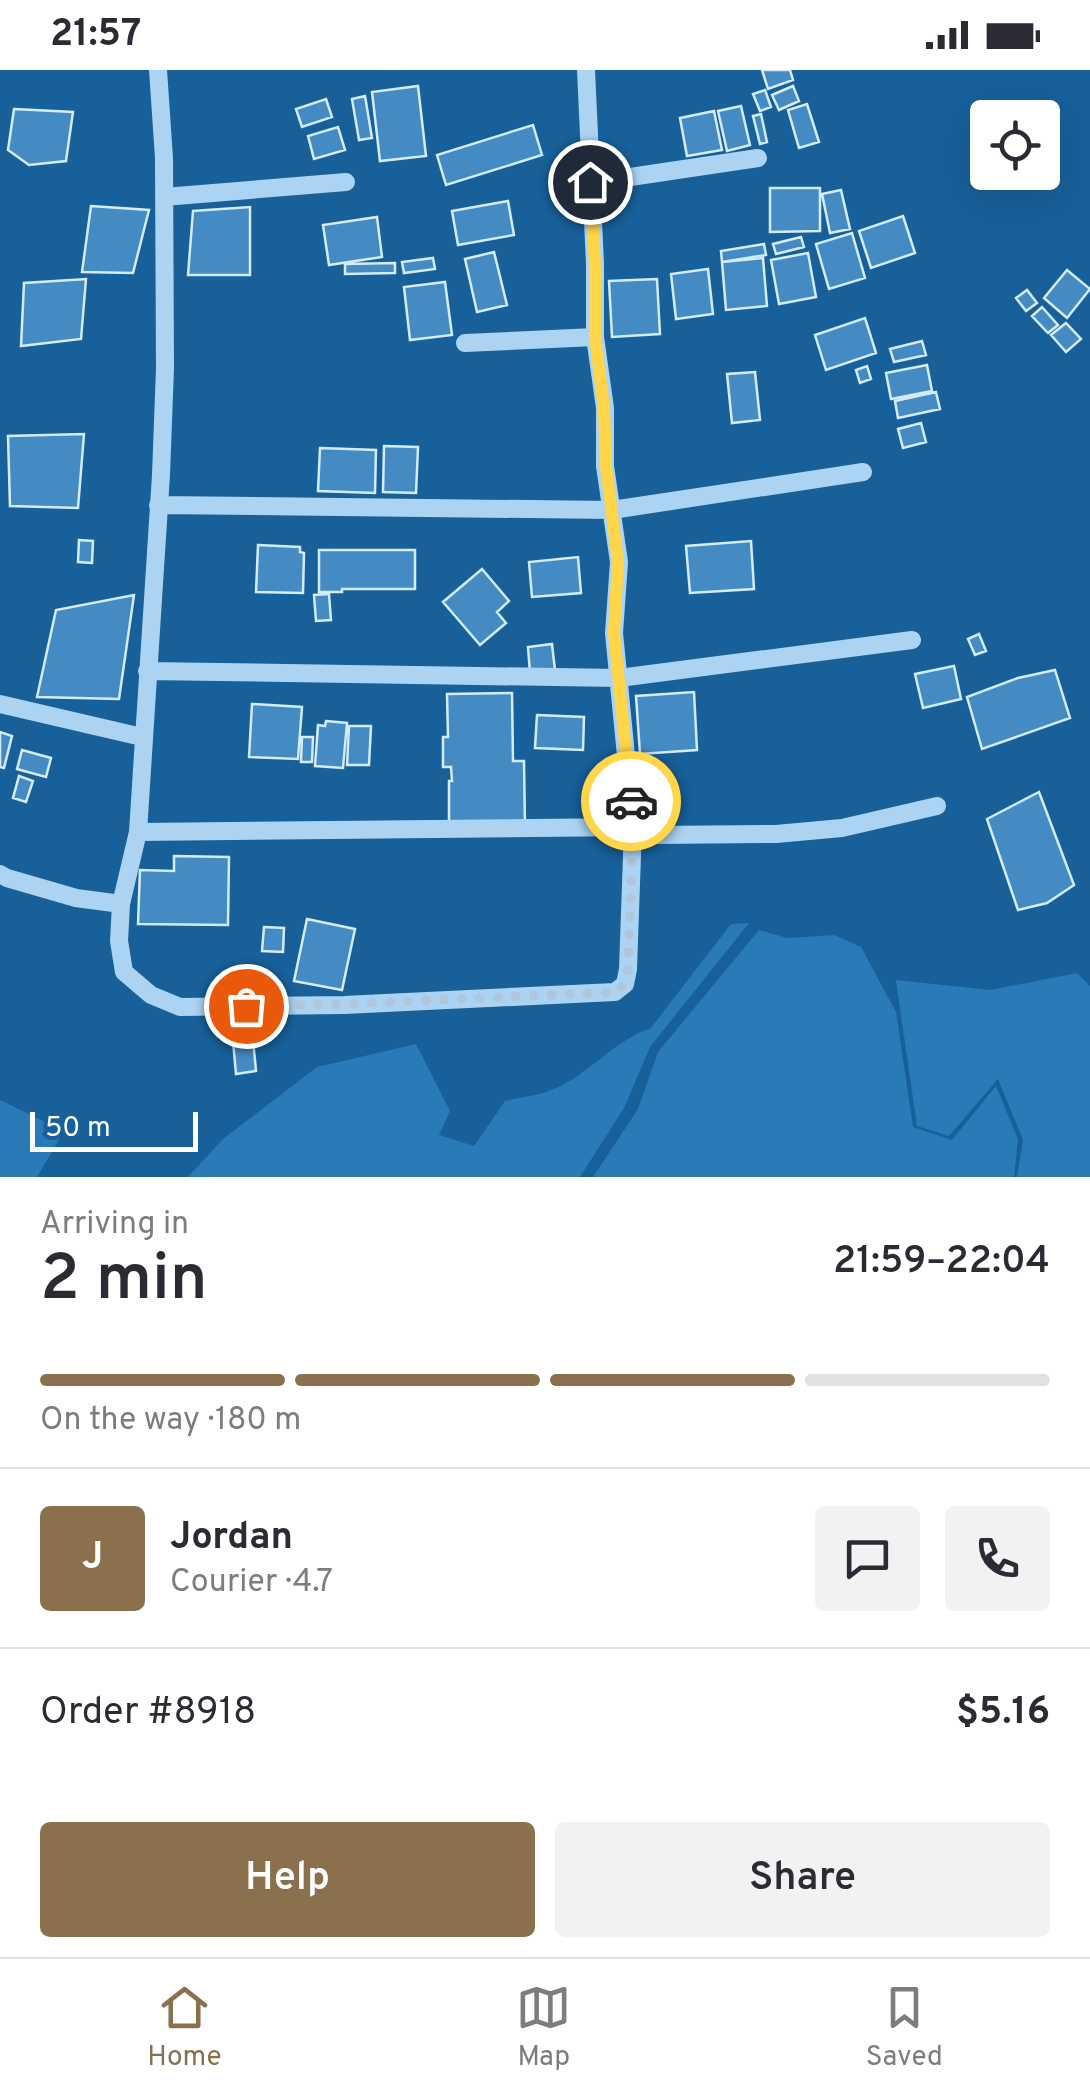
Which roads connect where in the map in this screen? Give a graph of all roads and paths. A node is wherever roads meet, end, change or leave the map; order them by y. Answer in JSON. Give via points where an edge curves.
{"nodes":[{"id":1,"x":158,"y":70,"type":"edge"},
{"id":2,"x":586,"y":70,"type":"edge"},
{"id":3,"x":758,"y":158,"type":"dead end"},
{"id":4,"x":346,"y":182,"type":"dead end"},
{"id":5,"x":590,"y":182,"type":"junction"},
{"id":6,"x":164,"y":198,"type":"junction"},
{"id":7,"x":595,"y":337,"type":"junction"},
{"id":8,"x":465,"y":343,"type":"dead end"},
{"id":9,"x":862,"y":472,"type":"dead end"},
{"id":10,"x":158,"y":506,"type":"junction"},
{"id":11,"x":612,"y":510,"type":"junction"},
{"id":12,"x":912,"y":640,"type":"dead end"},
{"id":13,"x":147,"y":671,"type":"junction"},
{"id":14,"x":619,"y":678,"type":"junction"},
{"id":15,"x":0,"y":704,"type":"edge"},
{"id":16,"x":142,"y":738,"type":"junction"},
{"id":17,"x":937,"y":806,"type":"dead end"},
{"id":18,"x":633,"y":827,"type":"junction"},
{"id":19,"x":138,"y":832,"type":"junction"},
{"id":20,"x":0,"y":874,"type":"edge"},
{"id":21,"x":121,"y":904,"type":"junction"}],
"edges":[{"from":1,"to":6,"type":"street"},
{"from":2,"to":5,"type":"street"},
{"from":3,"to":5,"type":"street"},
{"from":4,"to":6,"type":"street"},
{"from":5,"to":7,"type":"street"},
{"from":6,"to":10,"type":"street"},
{"from":7,"to":8,"type":"street"},
{"from":7,"to":11,"type":"street"},
{"from":9,"to":11,"type":"street"},
{"from":10,"to":11,"type":"street"},
{"from":10,"to":13,"type":"street"},
{"from":11,"to":14,"type":"street"},
{"from":12,"to":14,"type":"street"},
{"from":13,"to":14,"type":"street"},
{"from":13,"to":16,"type":"street"},
{"from":14,"to":18,"type":"street"},
{"from":15,"to":16,"type":"street"},
{"from":16,"to":19,"type":"street"},
{"from":17,"to":18,"type":"street","via":[[842,828],[776,834],[655,835]]},
{"from":18,"to":19,"type":"street"},
{"from":18,"to":21,"type":"street","via":[[628,969],[615,992],[180,1008],[124,972]]},
{"from":19,"to":21,"type":"street"},
{"from":20,"to":21,"type":"street","via":[[76,898]]}]}
